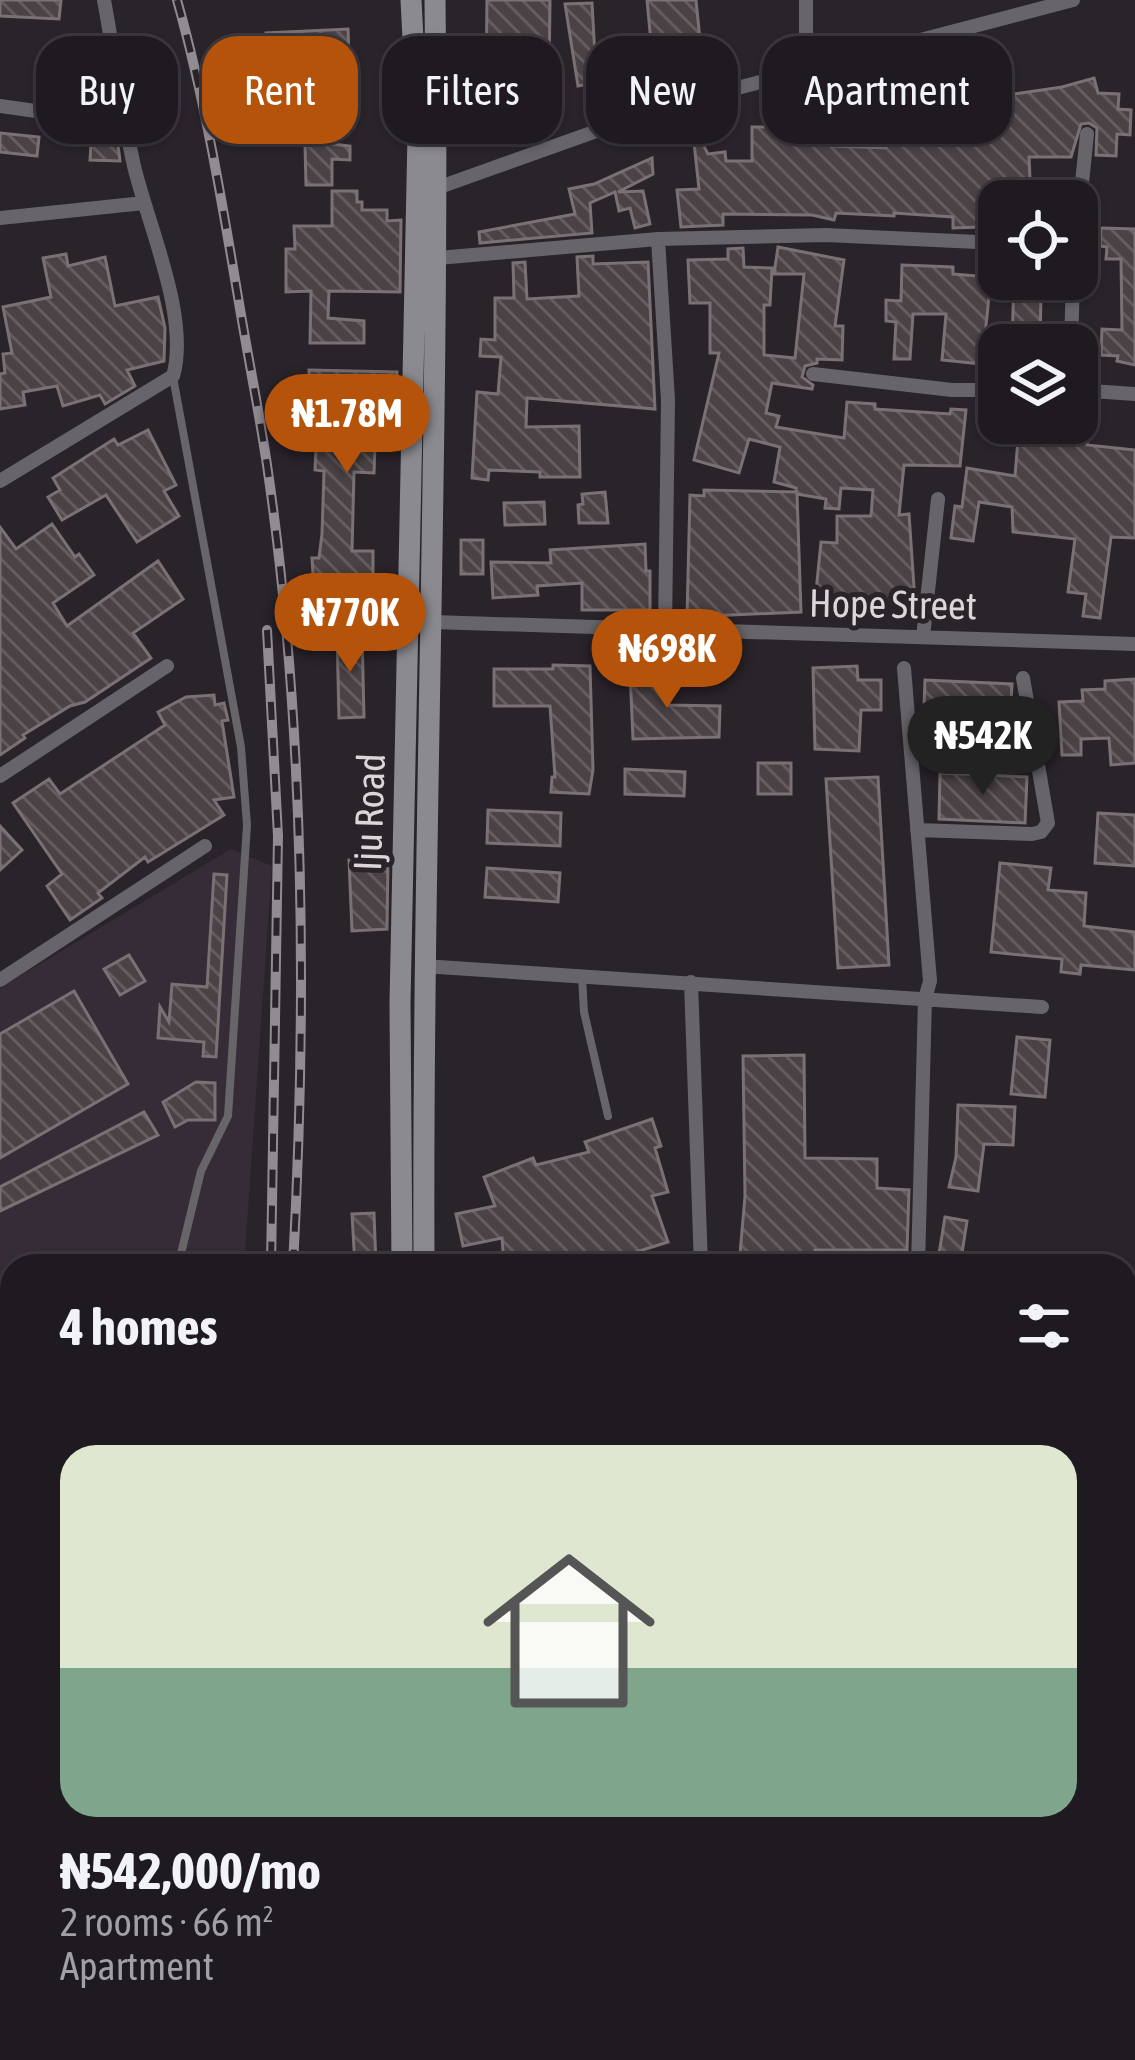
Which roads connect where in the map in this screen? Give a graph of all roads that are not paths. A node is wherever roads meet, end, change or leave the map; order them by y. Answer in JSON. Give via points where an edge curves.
{"nodes":[{"id":1,"x":104,"y":0,"type":"edge"},
{"id":2,"x":411,"y":0,"type":"edge"},
{"id":3,"x":435,"y":0,"type":"edge"},
{"id":4,"x":806,"y":0,"type":"edge"},
{"id":5,"x":1073,"y":0,"type":"edge"},
{"id":6,"x":1040,"y":4,"type":"edge"},
{"id":7,"x":111,"y":36,"type":"edge"},
{"id":8,"x":806,"y":36,"type":"edge"},
{"id":9,"x":921,"y":36,"type":"edge"},
{"id":10,"x":762,"y":79,"type":"edge"},
{"id":11,"x":0,"y":106,"type":"edge"},
{"id":12,"x":36,"y":111,"type":"edge"},
{"id":13,"x":1087,"y":134,"type":"dead end"},
{"id":14,"x":131,"y":144,"type":"edge"},
{"id":15,"x":1082,"y":180,"type":"edge"},
{"id":16,"x":437,"y":188,"type":"junction"},
{"id":17,"x":144,"y":203,"type":"junction"},
{"id":18,"x":0,"y":218,"type":"edge"},
{"id":19,"x":658,"y":239,"type":"junction"},
{"id":20,"x":978,"y":242,"type":"edge"},
{"id":21,"x":438,"y":258,"type":"junction"},
{"id":22,"x":813,"y":374,"type":"dead end"},
{"id":23,"x":173,"y":376,"type":"junction"},
{"id":24,"x":978,"y":390,"type":"edge"},
{"id":25,"x":1098,"y":391,"type":"edge"},
{"id":26,"x":1135,"y":394,"type":"edge"},
{"id":27,"x":0,"y":481,"type":"edge"},
{"id":28,"x":938,"y":499,"type":"dead end"},
{"id":29,"x":433,"y":622,"type":"junction"},
{"id":30,"x":665,"y":630,"type":"junction"},
{"id":31,"x":922,"y":637,"type":"junction"},
{"id":32,"x":1135,"y":644,"type":"edge"},
{"id":33,"x":167,"y":666,"type":"dead end"},
{"id":34,"x":904,"y":668,"type":"dead end"},
{"id":35,"x":1023,"y":678,"type":"dead end"},
{"id":36,"x":0,"y":776,"type":"edge"},
{"id":37,"x":917,"y":830,"type":"junction"},
{"id":38,"x":205,"y":846,"type":"dead end"},
{"id":39,"x":423,"y":966,"type":"junction"},
{"id":40,"x":582,"y":976,"type":"junction"},
{"id":41,"x":0,"y":980,"type":"edge"},
{"id":42,"x":691,"y":982,"type":"junction"},
{"id":43,"x":925,"y":999,"type":"junction"},
{"id":44,"x":1042,"y":1007,"type":"dead end"},
{"id":45,"x":608,"y":1116,"type":"dead end"},
{"id":46,"x":181,"y":1254,"type":"edge"},
{"id":47,"x":402,"y":1254,"type":"edge"},
{"id":48,"x":424,"y":1254,"type":"edge"},
{"id":49,"x":701,"y":1254,"type":"edge"},
{"id":50,"x":918,"y":1254,"type":"edge"}],
"edges":[{"from":1,"to":7,"type":"street"},
{"from":2,"to":47,"type":"main road","name":"Iju Road","via":[[418,135]]},
{"from":3,"to":16,"type":"main road","name":"Iju Road"},
{"from":4,"to":8,"type":"street"},
{"from":5,"to":6,"type":"street"},
{"from":6,"to":9,"type":"street"},
{"from":10,"to":16,"type":"street"},
{"from":11,"to":12,"type":"street"},
{"from":13,"to":15,"type":"street"},
{"from":14,"to":17,"type":"street"},
{"from":16,"to":21,"type":"main road","name":"Iju Road"},
{"from":17,"to":18,"type":"street"},
{"from":17,"to":23,"type":"street","via":[[174,316]]},
{"from":19,"to":20,"type":"street"},
{"from":19,"to":21,"type":"street"},
{"from":19,"to":30,"type":"street","via":[[668,400]]},
{"from":21,"to":29,"type":"main road","name":"Iju Road"},
{"from":22,"to":24,"type":"street"},
{"from":23,"to":27,"type":"street"},
{"from":23,"to":46,"type":"lane","via":[[242,747],[247,825],[228,1117],[200,1171]]},
{"from":25,"to":26,"type":"street"},
{"from":28,"to":31,"type":"street"},
{"from":29,"to":30,"type":"street","name":"Hope Street"},
{"from":29,"to":39,"type":"main road","name":"Iju Road"},
{"from":30,"to":31,"type":"street","name":"Hope Street"},
{"from":31,"to":32,"type":"street","name":"Hope Street"},
{"from":33,"to":36,"type":"street"},
{"from":34,"to":37,"type":"street"},
{"from":35,"to":37,"type":"street","via":[[1048,823],[1032,834]]},
{"from":37,"to":43,"type":"street"},
{"from":38,"to":41,"type":"street"},
{"from":39,"to":40,"type":"street"},
{"from":39,"to":48,"type":"main road","name":"Iju Road"},
{"from":40,"to":42,"type":"street"},
{"from":40,"to":45,"type":"lane"},
{"from":42,"to":43,"type":"street"},
{"from":42,"to":49,"type":"street"},
{"from":43,"to":44,"type":"street"},
{"from":43,"to":50,"type":"street"}]}
